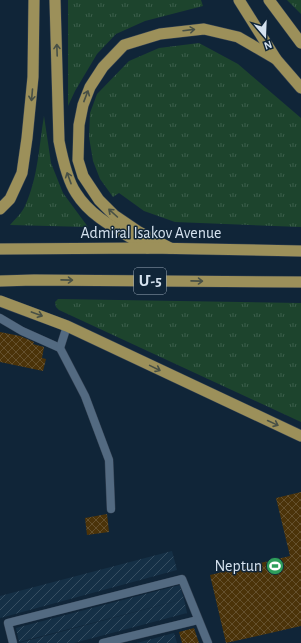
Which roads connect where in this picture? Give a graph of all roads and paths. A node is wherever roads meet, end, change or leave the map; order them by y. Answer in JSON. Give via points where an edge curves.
{"nodes":[{"id":1,"x":34,"y":0,"type":"edge"},
{"id":2,"x":55,"y":0,"type":"edge"},
{"id":3,"x":239,"y":0,"type":"edge"},
{"id":4,"x":269,"y":0,"type":"edge"},
{"id":5,"x":301,"y":43,"type":"edge"},
{"id":6,"x":276,"y":60,"type":"junction"},
{"id":7,"x":301,"y":88,"type":"edge"},
{"id":8,"x":0,"y":209,"type":"edge"},
{"id":9,"x":149,"y":248,"type":"junction"},
{"id":10,"x":170,"y":248,"type":"junction"},
{"id":11,"x":0,"y":249,"type":"edge"},
{"id":12,"x":301,"y":251,"type":"edge"},
{"id":13,"x":0,"y":281,"type":"edge"},
{"id":14,"x":301,"y":282,"type":"edge"},
{"id":15,"x":0,"y":301,"type":"edge"},
{"id":16,"x":0,"y":318,"type":"edge"},
{"id":17,"x":67,"y":326,"type":"junction"},
{"id":18,"x":60,"y":348,"type":"junction"},
{"id":19,"x":301,"y":436,"type":"edge"},
{"id":20,"x":112,"y":509,"type":"dead end"},
{"id":21,"x":198,"y":620,"type":"junction"},
{"id":22,"x":13,"y":643,"type":"edge"},
{"id":23,"x":103,"y":643,"type":"edge"},
{"id":24,"x":208,"y":643,"type":"edge"}],
"edges":[{"from":1,"to":8,"type":"highway","one_way":true,"via":[[33,77],[22,173],[10,200]]},
{"from":9,"to":2,"type":"highway","one_way":true,"via":[[87,208],[75,192],[64,163],[59,141]]},
{"from":3,"to":6,"type":"highway"},
{"from":4,"to":5,"type":"highway"},
{"from":6,"to":7,"type":"highway"},
{"from":10,"to":6,"type":"highway","one_way":true,"via":[[114,215],[99,200],[83,176],[78,160],[79,130],[83,105],[90,87],[103,67],[124,45],[160,34],[204,28],[238,37]]},
{"from":9,"to":10,"type":"highway","name":"Admiral Isakov Avenue","number":"Մ-5"},
{"from":9,"to":11,"type":"highway","name":"Admiral Isakov Avenue","number":"Մ-5"},
{"from":10,"to":12,"type":"highway","name":"Admiral Isakov Avenue","number":"Մ-5"},
{"from":13,"to":14,"type":"highway","number":"Մ-5","one_way":true},
{"from":15,"to":17,"type":"highway","one_way":true},
{"from":16,"to":18,"type":"lane"},
{"from":17,"to":18,"type":"lane"},
{"from":17,"to":19,"type":"highway","one_way":true},
{"from":18,"to":20,"type":"lane","via":[[85,396],[109,460]]},
{"from":21,"to":22,"type":"lane","via":[[182,579],[8,623]]},
{"from":21,"to":23,"type":"lane"},
{"from":21,"to":24,"type":"lane"}]}
